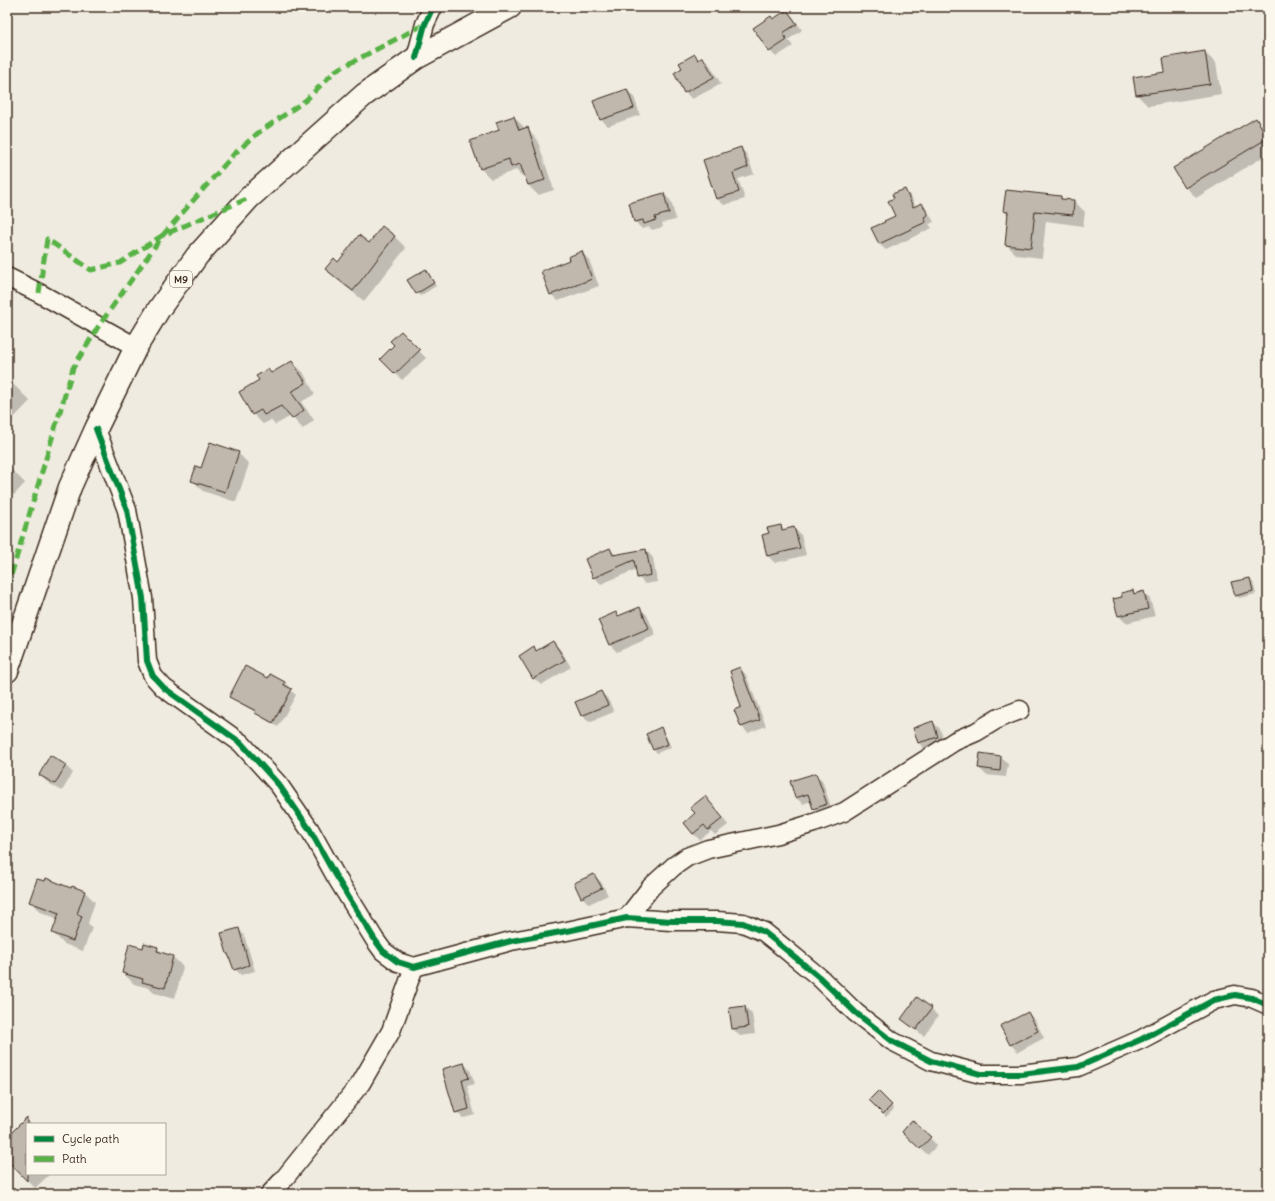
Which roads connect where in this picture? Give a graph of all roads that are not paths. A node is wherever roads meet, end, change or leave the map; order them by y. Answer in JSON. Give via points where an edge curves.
{"nodes":[{"id":1,"x":433,"y":7,"type":"edge"},
{"id":2,"x":510,"y":7,"type":"edge"},
{"id":3,"x":416,"y":58,"type":"junction"},
{"id":4,"x":7,"y":277,"type":"edge"},
{"id":5,"x":136,"y":347,"type":"junction"},
{"id":6,"x":96,"y":428,"type":"junction"},
{"id":7,"x":7,"y":671,"type":"edge"},
{"id":8,"x":1020,"y":710,"type":"dead end"},
{"id":9,"x":627,"y":918,"type":"junction"},
{"id":10,"x":414,"y":967,"type":"junction"},
{"id":11,"x":1268,"y":1005,"type":"edge"},
{"id":12,"x":270,"y":1194,"type":"edge"}],
"edges":[{"from":1,"to":3,"type":"street","via":[[425,24]]},
{"from":2,"to":3,"type":"main road","number":"M9"},
{"from":3,"to":5,"type":"main road","number":"M9","via":[[364,95],[249,198],[197,256],[159,309]]},
{"from":4,"to":5,"type":"street"},
{"from":5,"to":6,"type":"main road","number":"M9"},
{"from":6,"to":7,"type":"main road","number":"M9","via":[[70,488]]},
{"from":6,"to":10,"type":"street","via":[[127,510],[143,598],[147,661],[153,676],[164,688],[241,743],[279,785],[310,830],[383,951],[398,962]]},
{"from":8,"to":9,"type":"street","via":[[955,741],[844,812],[778,834],[687,857],[651,887]]},
{"from":9,"to":10,"type":"street","via":[[511,941]]},
{"from":9,"to":11,"type":"street","via":[[743,923],[764,932],[819,977],[856,1013],[892,1041],[932,1061],[981,1074],[1021,1074],[1078,1066],[1142,1039],[1214,1000],[1235,995],[1252,998]]},
{"from":10,"to":12,"type":"street","via":[[391,1031],[361,1083]]}]}
